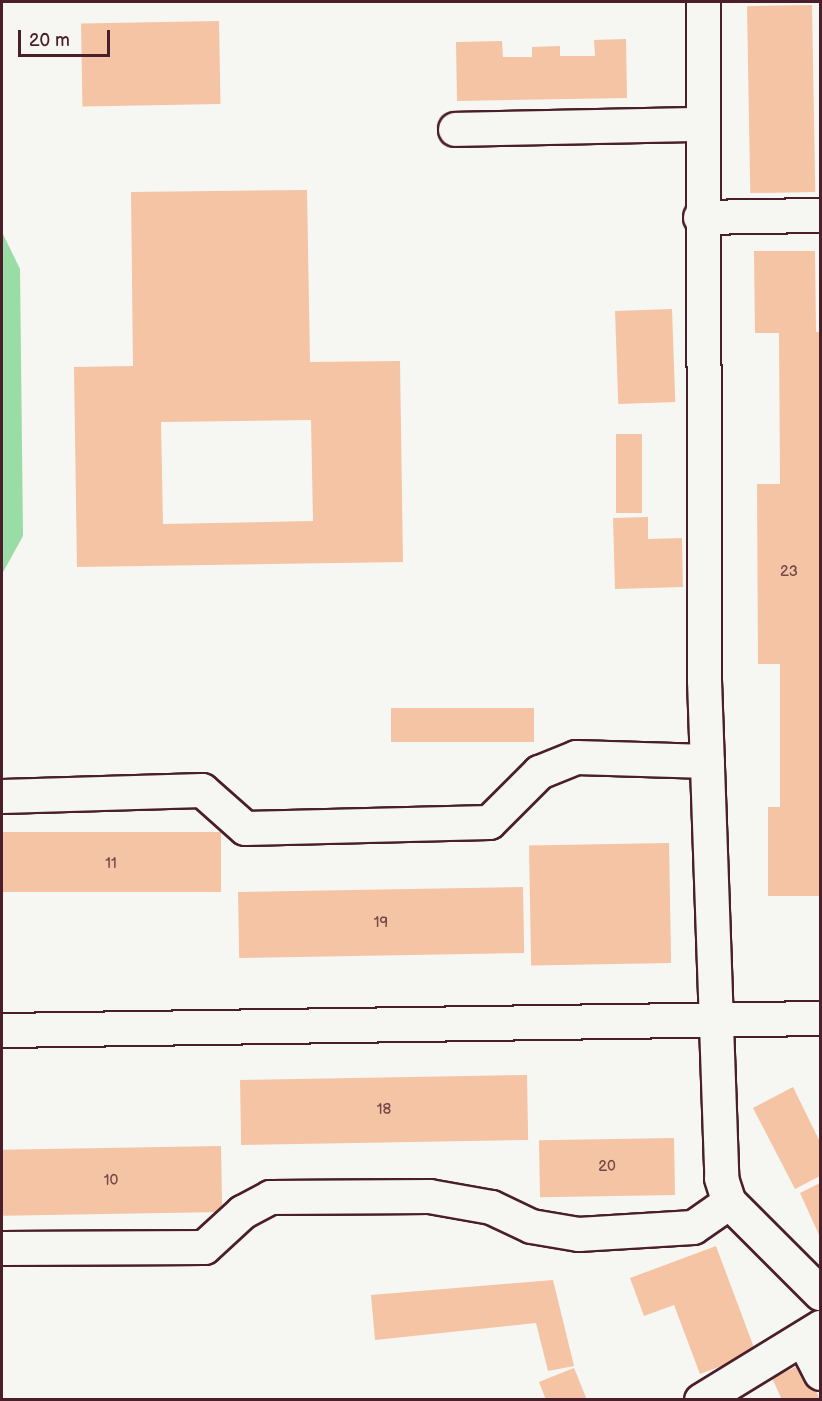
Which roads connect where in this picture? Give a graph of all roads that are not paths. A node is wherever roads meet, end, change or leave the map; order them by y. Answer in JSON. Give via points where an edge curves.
{"nodes":[{"id":1,"x":703,"y":2,"type":"edge"},
{"id":2,"x":702,"y":124,"type":"junction"},
{"id":3,"x":455,"y":129,"type":"dead end"},
{"id":4,"x":820,"y":215,"type":"edge"},
{"id":5,"x":700,"y":217,"type":"junction"},
{"id":6,"x":707,"y":761,"type":"junction"},
{"id":7,"x":2,"y":796,"type":"edge"},
{"id":8,"x":820,"y":1018,"type":"edge"},
{"id":9,"x":713,"y":1020,"type":"junction"},
{"id":10,"x":2,"y":1030,"type":"edge"},
{"id":11,"x":729,"y":1202,"type":"junction"},
{"id":12,"x":2,"y":1248,"type":"edge"},
{"id":13,"x":820,"y":1293,"type":"edge"},
{"id":14,"x":812,"y":1334,"type":"edge"},
{"id":15,"x":820,"y":1373,"type":"edge"},
{"id":16,"x":701,"y":1400,"type":"edge"}],
"edges":[{"from":1,"to":2,"type":"street"},
{"from":2,"to":3,"type":"street"},
{"from":2,"to":5,"type":"street"},
{"from":4,"to":5,"type":"street"},
{"from":5,"to":6,"type":"street"},
{"from":6,"to":7,"type":"street","via":[[576,757],[539,772],[489,822],[245,828],[202,790]]},
{"from":6,"to":9,"type":"street"},
{"from":8,"to":9,"type":"street"},
{"from":9,"to":10,"type":"street"},
{"from":9,"to":11,"type":"street","via":[[721,1178]]},
{"from":11,"to":12,"type":"street","via":[[693,1227],[578,1234],[531,1226],[491,1207],[429,1196],[270,1197],[242,1212],[204,1246]]},
{"from":11,"to":13,"type":"street"},
{"from":14,"to":15,"type":"street"},
{"from":14,"to":16,"type":"street"}]}
